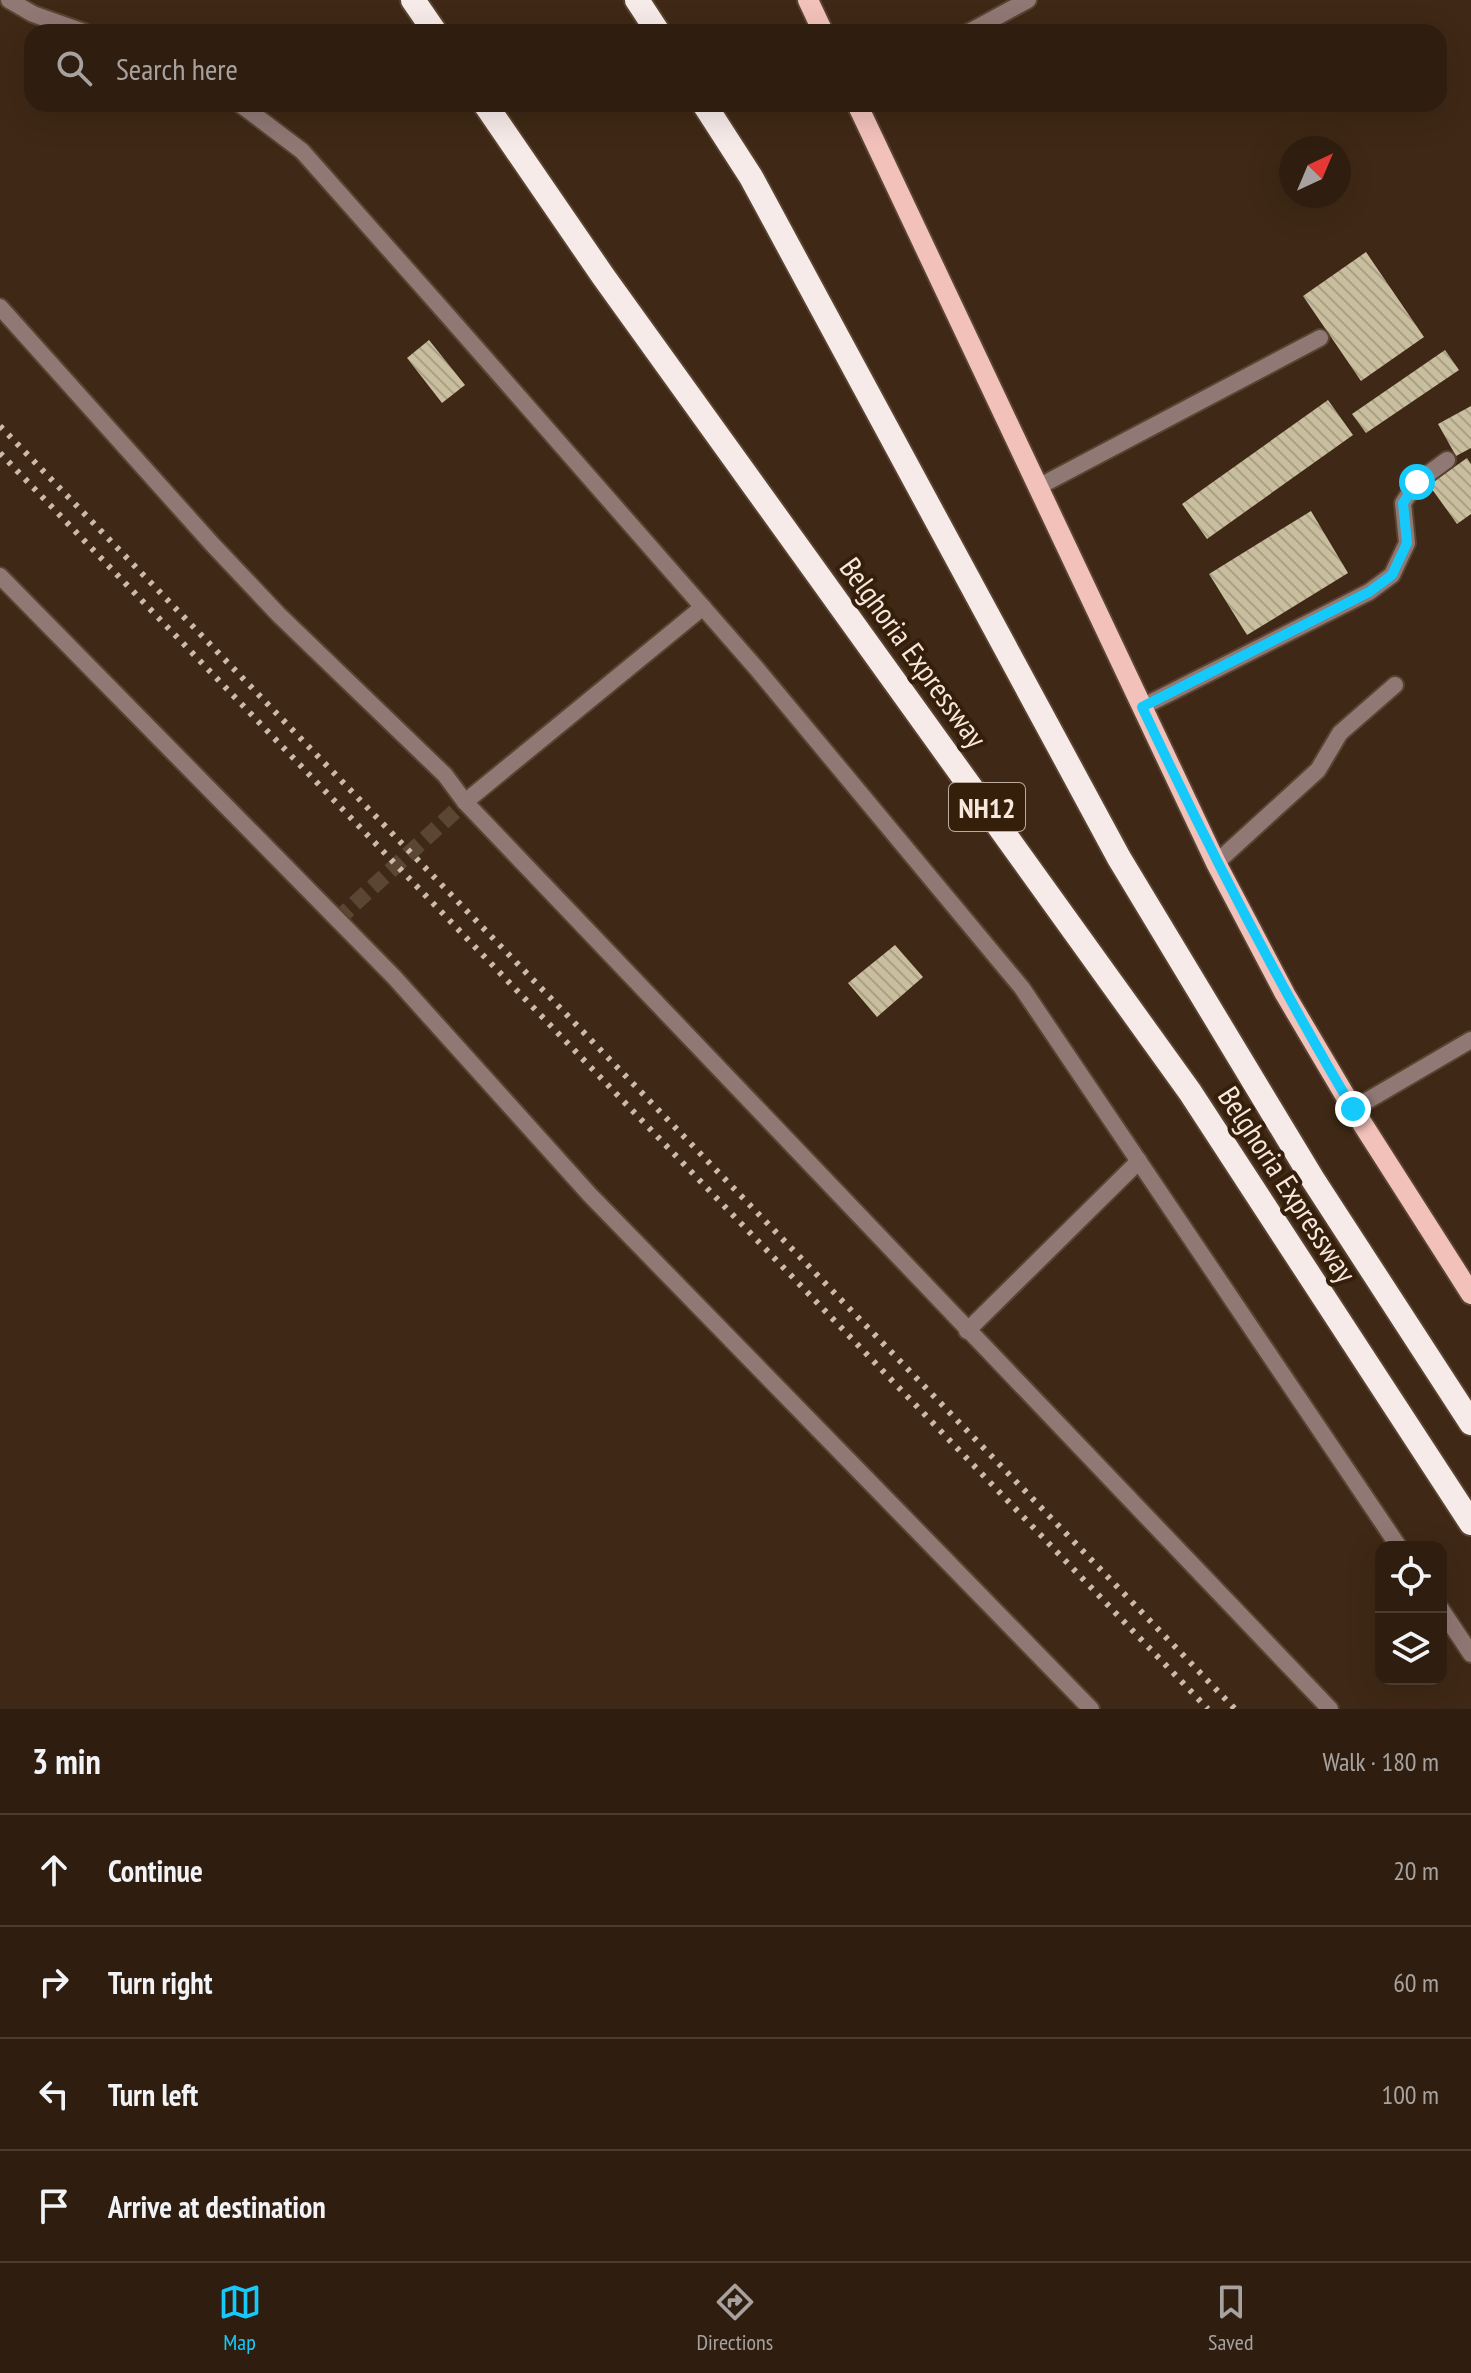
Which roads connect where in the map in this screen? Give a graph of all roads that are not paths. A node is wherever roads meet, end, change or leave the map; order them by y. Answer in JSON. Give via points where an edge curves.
{"nodes":[{"id":1,"x":9,"y":0,"type":"edge"},
{"id":2,"x":413,"y":0,"type":"edge"},
{"id":3,"x":637,"y":0,"type":"edge"},
{"id":4,"x":808,"y":0,"type":"edge"},
{"id":5,"x":1028,"y":0,"type":"edge"},
{"id":6,"x":61,"y":24,"type":"edge"},
{"id":7,"x":430,"y":24,"type":"edge"},
{"id":8,"x":653,"y":24,"type":"edge"},
{"id":9,"x":819,"y":24,"type":"edge"},
{"id":10,"x":984,"y":24,"type":"edge"},
{"id":11,"x":251,"y":112,"type":"edge"},
{"id":12,"x":490,"y":112,"type":"edge"},
{"id":13,"x":709,"y":112,"type":"edge"},
{"id":14,"x":861,"y":112,"type":"edge"},
{"id":15,"x":0,"y":307,"type":"edge"},
{"id":16,"x":1320,"y":338,"type":"dead end"},
{"id":17,"x":1447,"y":460,"type":"dead end"},
{"id":18,"x":1038,"y":487,"type":"junction"},
{"id":19,"x":0,"y":576,"type":"edge"},
{"id":20,"x":703,"y":607,"type":"junction"},
{"id":21,"x":1395,"y":685,"type":"dead end"},
{"id":22,"x":1142,"y":707,"type":"junction"},
{"id":23,"x":465,"y":802,"type":"junction"},
{"id":24,"x":1216,"y":863,"type":"junction"},
{"id":25,"x":1471,"y":1040,"type":"edge"},
{"id":26,"x":1353,"y":1109,"type":"junction"},
{"id":27,"x":1139,"y":1161,"type":"junction"},
{"id":28,"x":1471,"y":1294,"type":"edge"},
{"id":29,"x":967,"y":1331,"type":"junction"},
{"id":30,"x":1471,"y":1423,"type":"edge"},
{"id":31,"x":1471,"y":1523,"type":"edge"},
{"id":32,"x":1395,"y":1541,"type":"edge"},
{"id":33,"x":1444,"y":1613,"type":"edge"},
{"id":34,"x":1471,"y":1654,"type":"edge"},
{"id":35,"x":1091,"y":1709,"type":"edge"},
{"id":36,"x":1330,"y":1709,"type":"edge"}],
"edges":[{"from":1,"to":6,"type":"street"},
{"from":2,"to":7,"type":"highway"},
{"from":3,"to":8,"type":"highway"},
{"from":4,"to":9,"type":"main road"},
{"from":5,"to":10,"type":"street"},
{"from":11,"to":20,"type":"street","via":[[302,151]]},
{"from":12,"to":31,"type":"highway","name":"Belghoria Expressway","number":"NH12","via":[[1190,1092]]},
{"from":13,"to":30,"type":"highway","name":"Belghoria Expressway","via":[[751,177],[1119,858],[1312,1178]]},
{"from":14,"to":18,"type":"main road"},
{"from":15,"to":23,"type":"street","via":[[212,544],[445,775]]},
{"from":16,"to":18,"type":"street"},
{"from":17,"to":22,"type":"street","via":[[1417,482],[1403,503],[1407,543],[1392,575],[1369,592]]},
{"from":18,"to":22,"type":"main road"},
{"from":19,"to":35,"type":"street","via":[[394,977],[590,1195]]},
{"from":20,"to":23,"type":"street"},
{"from":20,"to":27,"type":"street","via":[[1022,988]]},
{"from":21,"to":24,"type":"street","via":[[1340,733],[1318,770]]},
{"from":22,"to":24,"type":"main road"},
{"from":23,"to":29,"type":"street"},
{"from":24,"to":26,"type":"main road"},
{"from":25,"to":26,"type":"street"},
{"from":26,"to":28,"type":"main road"},
{"from":27,"to":29,"type":"street"},
{"from":27,"to":32,"type":"street"},
{"from":29,"to":36,"type":"street"},
{"from":33,"to":34,"type":"street"}]}
